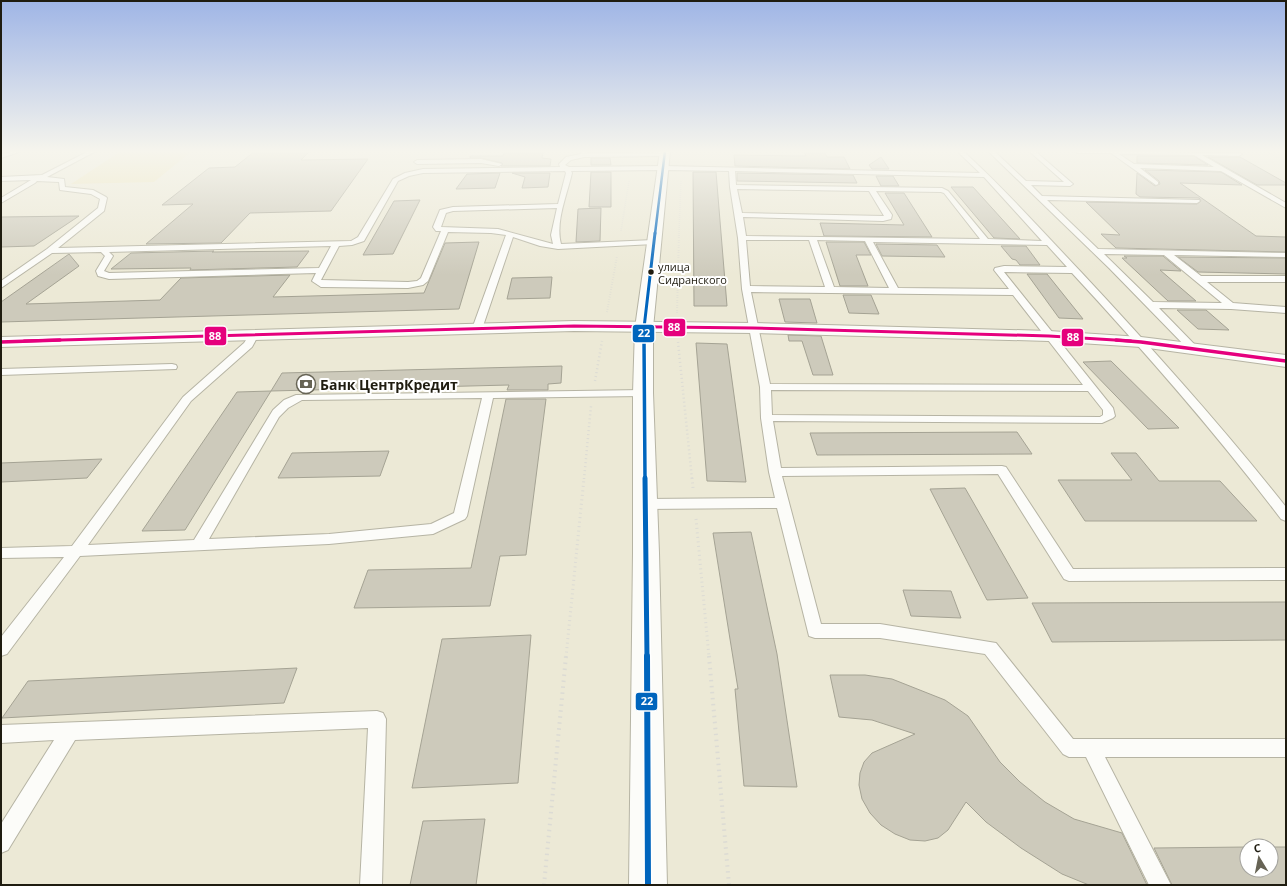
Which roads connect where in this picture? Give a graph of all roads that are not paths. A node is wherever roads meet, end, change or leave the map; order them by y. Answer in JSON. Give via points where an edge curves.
{"nodes":[{"id":1,"x":16,"y":192,"type":"edge"},
{"id":2,"x":94,"y":192,"type":"edge"},
{"id":3,"x":388,"y":192,"type":"edge"},
{"id":4,"x":564,"y":192,"type":"edge"},
{"id":5,"x":661,"y":192,"type":"edge"},
{"id":6,"x":734,"y":192,"type":"edge"},
{"id":7,"x":874,"y":192,"type":"edge"},
{"id":8,"x":946,"y":192,"type":"edge"},
{"id":9,"x":1002,"y":192,"type":"edge"},
{"id":10,"x":1035,"y":192,"type":"edge"},
{"id":11,"x":1262,"y":192,"type":"edge"},
{"id":12,"x":1041,"y":198,"type":"junction"},
{"id":13,"x":1,"y":201,"type":"edge"},
{"id":14,"x":1197,"y":201,"type":"dead end"},
{"id":15,"x":561,"y":206,"type":"junction"},
{"id":16,"x":1286,"y":206,"type":"edge"},
{"id":17,"x":739,"y":215,"type":"junction"},
{"id":18,"x":445,"y":230,"type":"junction"},
{"id":19,"x":510,"y":234,"type":"junction"},
{"id":20,"x":742,"y":238,"type":"junction"},
{"id":21,"x":812,"y":238,"type":"junction"},
{"id":22,"x":868,"y":240,"type":"junction"},
{"id":23,"x":654,"y":242,"type":"junction"},
{"id":24,"x":986,"y":242,"type":"junction"},
{"id":25,"x":1049,"y":243,"type":"junction"},
{"id":26,"x":336,"y":244,"type":"junction"},
{"id":27,"x":558,"y":247,"type":"junction"},
{"id":28,"x":102,"y":249,"type":"junction"},
{"id":29,"x":50,"y":251,"type":"junction"},
{"id":30,"x":1096,"y":251,"type":"junction"},
{"id":31,"x":1167,"y":253,"type":"junction"},
{"id":32,"x":1286,"y":255,"type":"edge"},
{"id":33,"x":322,"y":270,"type":"junction"},
{"id":34,"x":1073,"y":270,"type":"junction"},
{"id":35,"x":1198,"y":279,"type":"junction"},
{"id":36,"x":1286,"y":280,"type":"edge"},
{"id":37,"x":1,"y":285,"type":"edge"},
{"id":38,"x":746,"y":289,"type":"junction"},
{"id":39,"x":830,"y":289,"type":"junction"},
{"id":40,"x":895,"y":290,"type":"junction"},
{"id":41,"x":1015,"y":292,"type":"junction"},
{"id":42,"x":1151,"y":305,"type":"junction"},
{"id":43,"x":1231,"y":306,"type":"junction"},
{"id":44,"x":1286,"y":310,"type":"edge"},
{"id":45,"x":644,"y":328,"type":"junction"},
{"id":46,"x":753,"y":328,"type":"junction"},
{"id":47,"x":477,"y":329,"type":"junction"},
{"id":48,"x":253,"y":336,"type":"junction"},
{"id":49,"x":1049,"y":336,"type":"junction"},
{"id":50,"x":1,"y":342,"type":"edge"},
{"id":51,"x":1141,"y":342,"type":"junction"},
{"id":52,"x":1194,"y":349,"type":"junction"},
{"id":53,"x":1286,"y":361,"type":"edge"},
{"id":54,"x":172,"y":367,"type":"dead end"},
{"id":55,"x":1,"y":372,"type":"edge"},
{"id":56,"x":764,"y":387,"type":"junction"},
{"id":57,"x":1090,"y":388,"type":"junction"},
{"id":58,"x":643,"y":393,"type":"junction"},
{"id":59,"x":488,"y":395,"type":"junction"},
{"id":60,"x":767,"y":418,"type":"junction"},
{"id":61,"x":775,"y":472,"type":"junction"},
{"id":62,"x":782,"y":503,"type":"junction"},
{"id":63,"x":645,"y":504,"type":"junction"},
{"id":64,"x":1286,"y":516,"type":"edge"},
{"id":65,"x":199,"y":544,"type":"junction"},
{"id":66,"x":76,"y":552,"type":"junction"},
{"id":67,"x":1,"y":553,"type":"edge"},
{"id":68,"x":1286,"y":574,"type":"edge"},
{"id":69,"x":1,"y":649,"type":"edge"},
{"id":70,"x":70,"y":731,"type":"junction"},
{"id":71,"x":1,"y":734,"type":"edge"},
{"id":72,"x":1091,"y":748,"type":"junction"},
{"id":73,"x":1286,"y":748,"type":"edge"},
{"id":74,"x":1,"y":843,"type":"edge"},
{"id":75,"x":371,"y":885,"type":"edge"},
{"id":76,"x":648,"y":885,"type":"edge"},
{"id":77,"x":1160,"y":885,"type":"edge"}],
"edges":[{"from":1,"to":13,"type":"lane"},
{"from":2,"to":29,"type":"lane","via":[[104,198],[101,209]]},
{"from":3,"to":26,"type":"lane","via":[[361,239]]},
{"from":4,"to":15,"type":"lane"},
{"from":5,"to":23,"type":"street"},
{"from":6,"to":17,"type":"lane"},
{"from":7,"to":17,"type":"lane","via":[[888,217],[883,219]]},
{"from":8,"to":24,"type":"lane"},
{"from":9,"to":25,"type":"lane"},
{"from":10,"to":12,"type":"lane"},
{"from":11,"to":16,"type":"lane"},
{"from":12,"to":14,"type":"lane"},
{"from":12,"to":30,"type":"lane"},
{"from":15,"to":18,"type":"lane","via":[[446,210],[437,227]]},
{"from":15,"to":27,"type":"lane","via":[[555,235]]},
{"from":17,"to":20,"type":"lane"},
{"from":18,"to":19,"type":"lane"},
{"from":18,"to":33,"type":"lane","via":[[426,279],[420,283],[326,285],[316,281]]},
{"from":19,"to":27,"type":"lane","via":[[545,246]]},
{"from":19,"to":47,"type":"lane"},
{"from":20,"to":21,"type":"lane"},
{"from":20,"to":38,"type":"lane"},
{"from":21,"to":22,"type":"lane"},
{"from":21,"to":39,"type":"lane"},
{"from":22,"to":24,"type":"lane"},
{"from":22,"to":40,"type":"lane"},
{"from":23,"to":27,"type":"lane"},
{"from":23,"to":45,"type":"street"},
{"from":24,"to":25,"type":"lane"},
{"from":25,"to":34,"type":"lane"},
{"from":26,"to":28,"type":"lane"},
{"from":26,"to":33,"type":"lane"},
{"from":28,"to":29,"type":"lane"},
{"from":28,"to":33,"type":"lane","via":[[109,256],[100,271],[101,274],[109,276]]},
{"from":29,"to":37,"type":"lane"},
{"from":30,"to":31,"type":"lane"},
{"from":30,"to":42,"type":"lane"},
{"from":31,"to":32,"type":"lane"},
{"from":31,"to":35,"type":"lane"},
{"from":34,"to":41,"type":"lane","via":[[998,270]]},
{"from":34,"to":51,"type":"lane"},
{"from":35,"to":36,"type":"lane"},
{"from":35,"to":43,"type":"lane"},
{"from":38,"to":39,"type":"lane"},
{"from":38,"to":46,"type":"lane"},
{"from":39,"to":40,"type":"lane"},
{"from":40,"to":41,"type":"lane"},
{"from":41,"to":49,"type":"lane"},
{"from":42,"to":43,"type":"lane"},
{"from":42,"to":52,"type":"lane"},
{"from":43,"to":44,"type":"lane"},
{"from":45,"to":46,"type":"street"},
{"from":45,"to":47,"type":"street","via":[[605,326]]},
{"from":45,"to":58,"type":"street"},
{"from":46,"to":49,"type":"street"},
{"from":46,"to":56,"type":"lane"},
{"from":47,"to":48,"type":"street"},
{"from":48,"to":50,"type":"street"},
{"from":48,"to":66,"type":"lane","via":[[248,345],[187,399]]},
{"from":49,"to":51,"type":"street"},
{"from":49,"to":57,"type":"lane"},
{"from":51,"to":52,"type":"street"},
{"from":51,"to":64,"type":"lane","via":[[1251,470]]},
{"from":52,"to":53,"type":"street"},
{"from":54,"to":55,"type":"lane"},
{"from":56,"to":57,"type":"lane"},
{"from":56,"to":60,"type":"lane"},
{"from":57,"to":60,"type":"lane","via":[[1109,410],[1109,416],[1102,420]]},
{"from":58,"to":59,"type":"lane"},
{"from":58,"to":63,"type":"street"},
{"from":59,"to":65,"type":"lane","via":[[300,398],[287,402],[274,414]]},
{"from":59,"to":65,"type":"lane","via":[[460,516],[433,529],[393,534],[330,540]]},
{"from":60,"to":61,"type":"lane"},
{"from":61,"to":62,"type":"lane"},
{"from":61,"to":68,"type":"lane","via":[[1002,470],[1069,575]]},
{"from":62,"to":63,"type":"lane"},
{"from":62,"to":72,"type":"lane","via":[[815,632],[880,631],[990,648],[1069,748]]},
{"from":63,"to":76,"type":"street"},
{"from":65,"to":66,"type":"lane"},
{"from":66,"to":67,"type":"lane"},
{"from":66,"to":69,"type":"lane"},
{"from":70,"to":71,"type":"lane"},
{"from":70,"to":74,"type":"lane"},
{"from":70,"to":75,"type":"lane","via":[[377,719]]},
{"from":72,"to":73,"type":"lane"},
{"from":72,"to":77,"type":"lane"}]}
